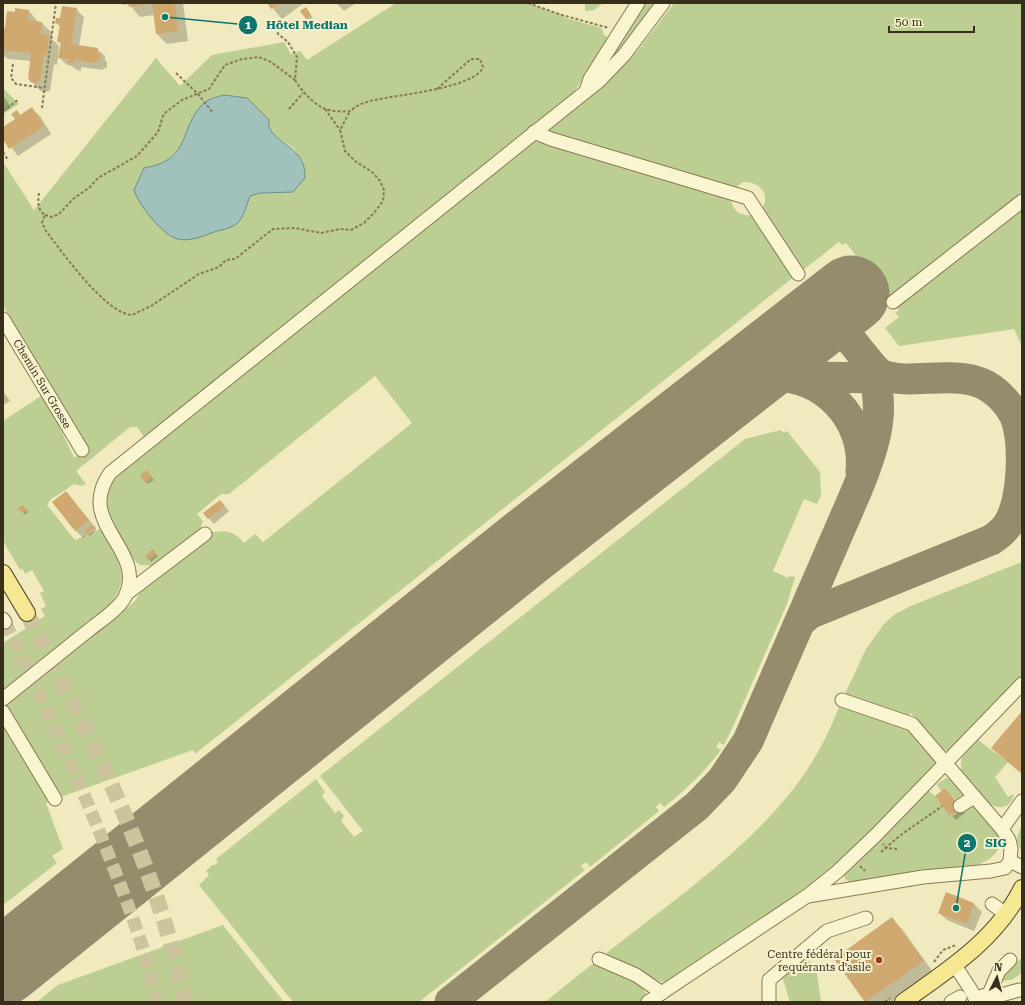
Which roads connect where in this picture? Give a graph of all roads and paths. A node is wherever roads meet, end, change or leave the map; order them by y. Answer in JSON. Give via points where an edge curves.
{"nodes":[{"id":1,"x":56,"y":3,"type":"edge"},
{"id":2,"x":528,"y":3,"type":"edge"},
{"id":3,"x":638,"y":3,"type":"edge"},
{"id":4,"x":663,"y":3,"type":"edge"},
{"id":5,"x":276,"y":24,"type":"dead end"},
{"id":6,"x":602,"y":27,"type":"dead end"},
{"id":7,"x":13,"y":64,"type":"dead end"},
{"id":8,"x":176,"y":73,"type":"dead end"},
{"id":9,"x":295,"y":80,"type":"junction"},
{"id":10,"x":44,"y":88,"type":"junction"},
{"id":11,"x":436,"y":89,"type":"junction"},
{"id":12,"x":586,"y":92,"type":"junction"},
{"id":13,"x":303,"y":93,"type":"junction"},
{"id":14,"x":198,"y":94,"type":"junction"},
{"id":15,"x":19,"y":99,"type":"dead end"},
{"id":16,"x":42,"y":108,"type":"dead end"},
{"id":17,"x":289,"y":109,"type":"dead end"},
{"id":18,"x":325,"y":109,"type":"junction"},
{"id":19,"x":3,"y":111,"type":"edge"},
{"id":20,"x":350,"y":111,"type":"junction"},
{"id":21,"x":213,"y":113,"type":"dead end"},
{"id":22,"x":340,"y":130,"type":"junction"},
{"id":23,"x":534,"y":132,"type":"junction"},
{"id":24,"x":3,"y":152,"type":"edge"},
{"id":25,"x":8,"y":160,"type":"dead end"},
{"id":26,"x":39,"y":193,"type":"dead end"},
{"id":27,"x":1022,"y":201,"type":"edge"},
{"id":28,"x":45,"y":215,"type":"junction"},
{"id":29,"x":798,"y":274,"type":"dead end"},
{"id":30,"x":893,"y":302,"type":"dead end"},
{"id":31,"x":3,"y":319,"type":"edge"},
{"id":32,"x":82,"y":450,"type":"dead end"},
{"id":33,"x":205,"y":534,"type":"dead end"},
{"id":34,"x":3,"y":573,"type":"edge"},
{"id":35,"x":126,"y":594,"type":"junction"},
{"id":36,"x":27,"y":613,"type":"tunnel mouth"},
{"id":37,"x":1022,"y":684,"type":"edge"},
{"id":38,"x":3,"y":699,"type":"edge"},
{"id":39,"x":842,"y":700,"type":"dead end"},
{"id":40,"x":3,"y":712,"type":"edge"},
{"id":41,"x":946,"y":764,"type":"junction"},
{"id":42,"x":974,"y":797,"type":"junction"},
{"id":43,"x":55,"y":799,"type":"dead end"},
{"id":44,"x":1022,"y":801,"type":"edge"},
{"id":45,"x":942,"y":806,"type":"dead end"},
{"id":46,"x":960,"y":806,"type":"dead end"},
{"id":47,"x":1002,"y":829,"type":"junction"},
{"id":48,"x":897,"y":849,"type":"dead end"},
{"id":49,"x":1016,"y":864,"type":"edge"},
{"id":50,"x":1022,"y":888,"type":"edge"},
{"id":51,"x":807,"y":896,"type":"junction"},
{"id":52,"x":992,"y":904,"type":"dead end"},
{"id":53,"x":1006,"y":914,"type":"junction"},
{"id":54,"x":866,"y":918,"type":"dead end"},
{"id":55,"x":599,"y":959,"type":"dead end"},
{"id":56,"x":1010,"y":960,"type":"dead end"},
{"id":57,"x":954,"y":964,"type":"junction"},
{"id":58,"x":1019,"y":990,"type":"dead end"},
{"id":59,"x":662,"y":993,"type":"junction"},
{"id":60,"x":993,"y":997,"type":"edge"},
{"id":61,"x":976,"y":1000,"type":"edge"},
{"id":62,"x":648,"y":1002,"type":"edge"},
{"id":63,"x":769,"y":1002,"type":"edge"},
{"id":64,"x":903,"y":1002,"type":"edge"}],
"edges":[{"from":1,"to":10,"type":"path"},
{"from":2,"to":6,"type":"path"},
{"from":3,"to":12,"type":"street","via":[[590,79]]},
{"from":4,"to":12,"type":"street","via":[[624,55]]},
{"from":5,"to":9,"type":"path","via":[[278,34],[288,42],[297,57]]},
{"from":7,"to":10,"type":"path","via":[[11,78],[16,84]]},
{"from":8,"to":14,"type":"path"},
{"from":9,"to":13,"type":"path"},
{"from":9,"to":14,"type":"path","via":[[271,62],[253,57],[226,64],[209,89]]},
{"from":10,"to":16,"type":"path"},
{"from":11,"to":11,"type":"path","via":[[479,74],[483,67],[480,59],[470,59]]},
{"from":11,"to":20,"type":"path","via":[[377,99]]},
{"from":12,"to":23,"type":"street"},
{"from":13,"to":17,"type":"path"},
{"from":13,"to":18,"type":"path"},
{"from":14,"to":21,"type":"path"},
{"from":14,"to":28,"type":"path","via":[[182,100],[166,112],[158,132],[137,156],[98,178],[72,199],[59,214],[52,217]]},
{"from":15,"to":19,"type":"path"},
{"from":18,"to":20,"type":"path"},
{"from":18,"to":22,"type":"path"},
{"from":20,"to":22,"type":"path"},
{"from":22,"to":28,"type":"path","via":[[348,156],[372,172],[384,190],[385,196],[380,206],[364,223],[351,230],[340,229],[321,234],[295,228],[273,229],[235,259],[226,260],[219,267],[199,274],[151,306],[132,315],[115,309],[84,279],[46,231],[42,223]]},
{"from":23,"to":29,"type":"street","via":[[748,198]]},
{"from":23,"to":35,"type":"street","via":[[110,473],[100,492],[100,511],[128,566],[130,584]]},
{"from":24,"to":25,"type":"path"},
{"from":26,"to":28,"type":"path","via":[[37,202]]},
{"from":27,"to":30,"type":"street"},
{"from":31,"to":32,"type":"street","name":"Chemin Sur Grosse"},
{"from":33,"to":35,"type":"street"},
{"from":34,"to":36,"type":"main road"},
{"from":35,"to":38,"type":"street","via":[[106,616]]},
{"from":37,"to":41,"type":"street"},
{"from":39,"to":41,"type":"street","via":[[912,724]]},
{"from":40,"to":43,"type":"street"},
{"from":41,"to":42,"type":"street"},
{"from":41,"to":51,"type":"street","via":[[854,857]]},
{"from":42,"to":46,"type":"street"},
{"from":42,"to":47,"type":"street"},
{"from":44,"to":47,"type":"street"},
{"from":45,"to":48,"type":"path","via":[[900,834],[886,848]]},
{"from":47,"to":49,"type":"street"},
{"from":49,"to":51,"type":"street","via":[[991,871],[916,878]]},
{"from":50,"to":53,"type":"main road"},
{"from":51,"to":59,"type":"street"},
{"from":52,"to":53,"type":"street"},
{"from":53,"to":57,"type":"main road","via":[[984,940]]},
{"from":54,"to":63,"type":"street","via":[[827,931],[768,980]]},
{"from":55,"to":59,"type":"street","via":[[636,976]]},
{"from":56,"to":60,"type":"street","via":[[999,971]]},
{"from":57,"to":61,"type":"street"},
{"from":57,"to":64,"type":"main road"},
{"from":58,"to":60,"type":"street"},
{"from":59,"to":62,"type":"street"},
{"from":60,"to":61,"type":"street"}]}
